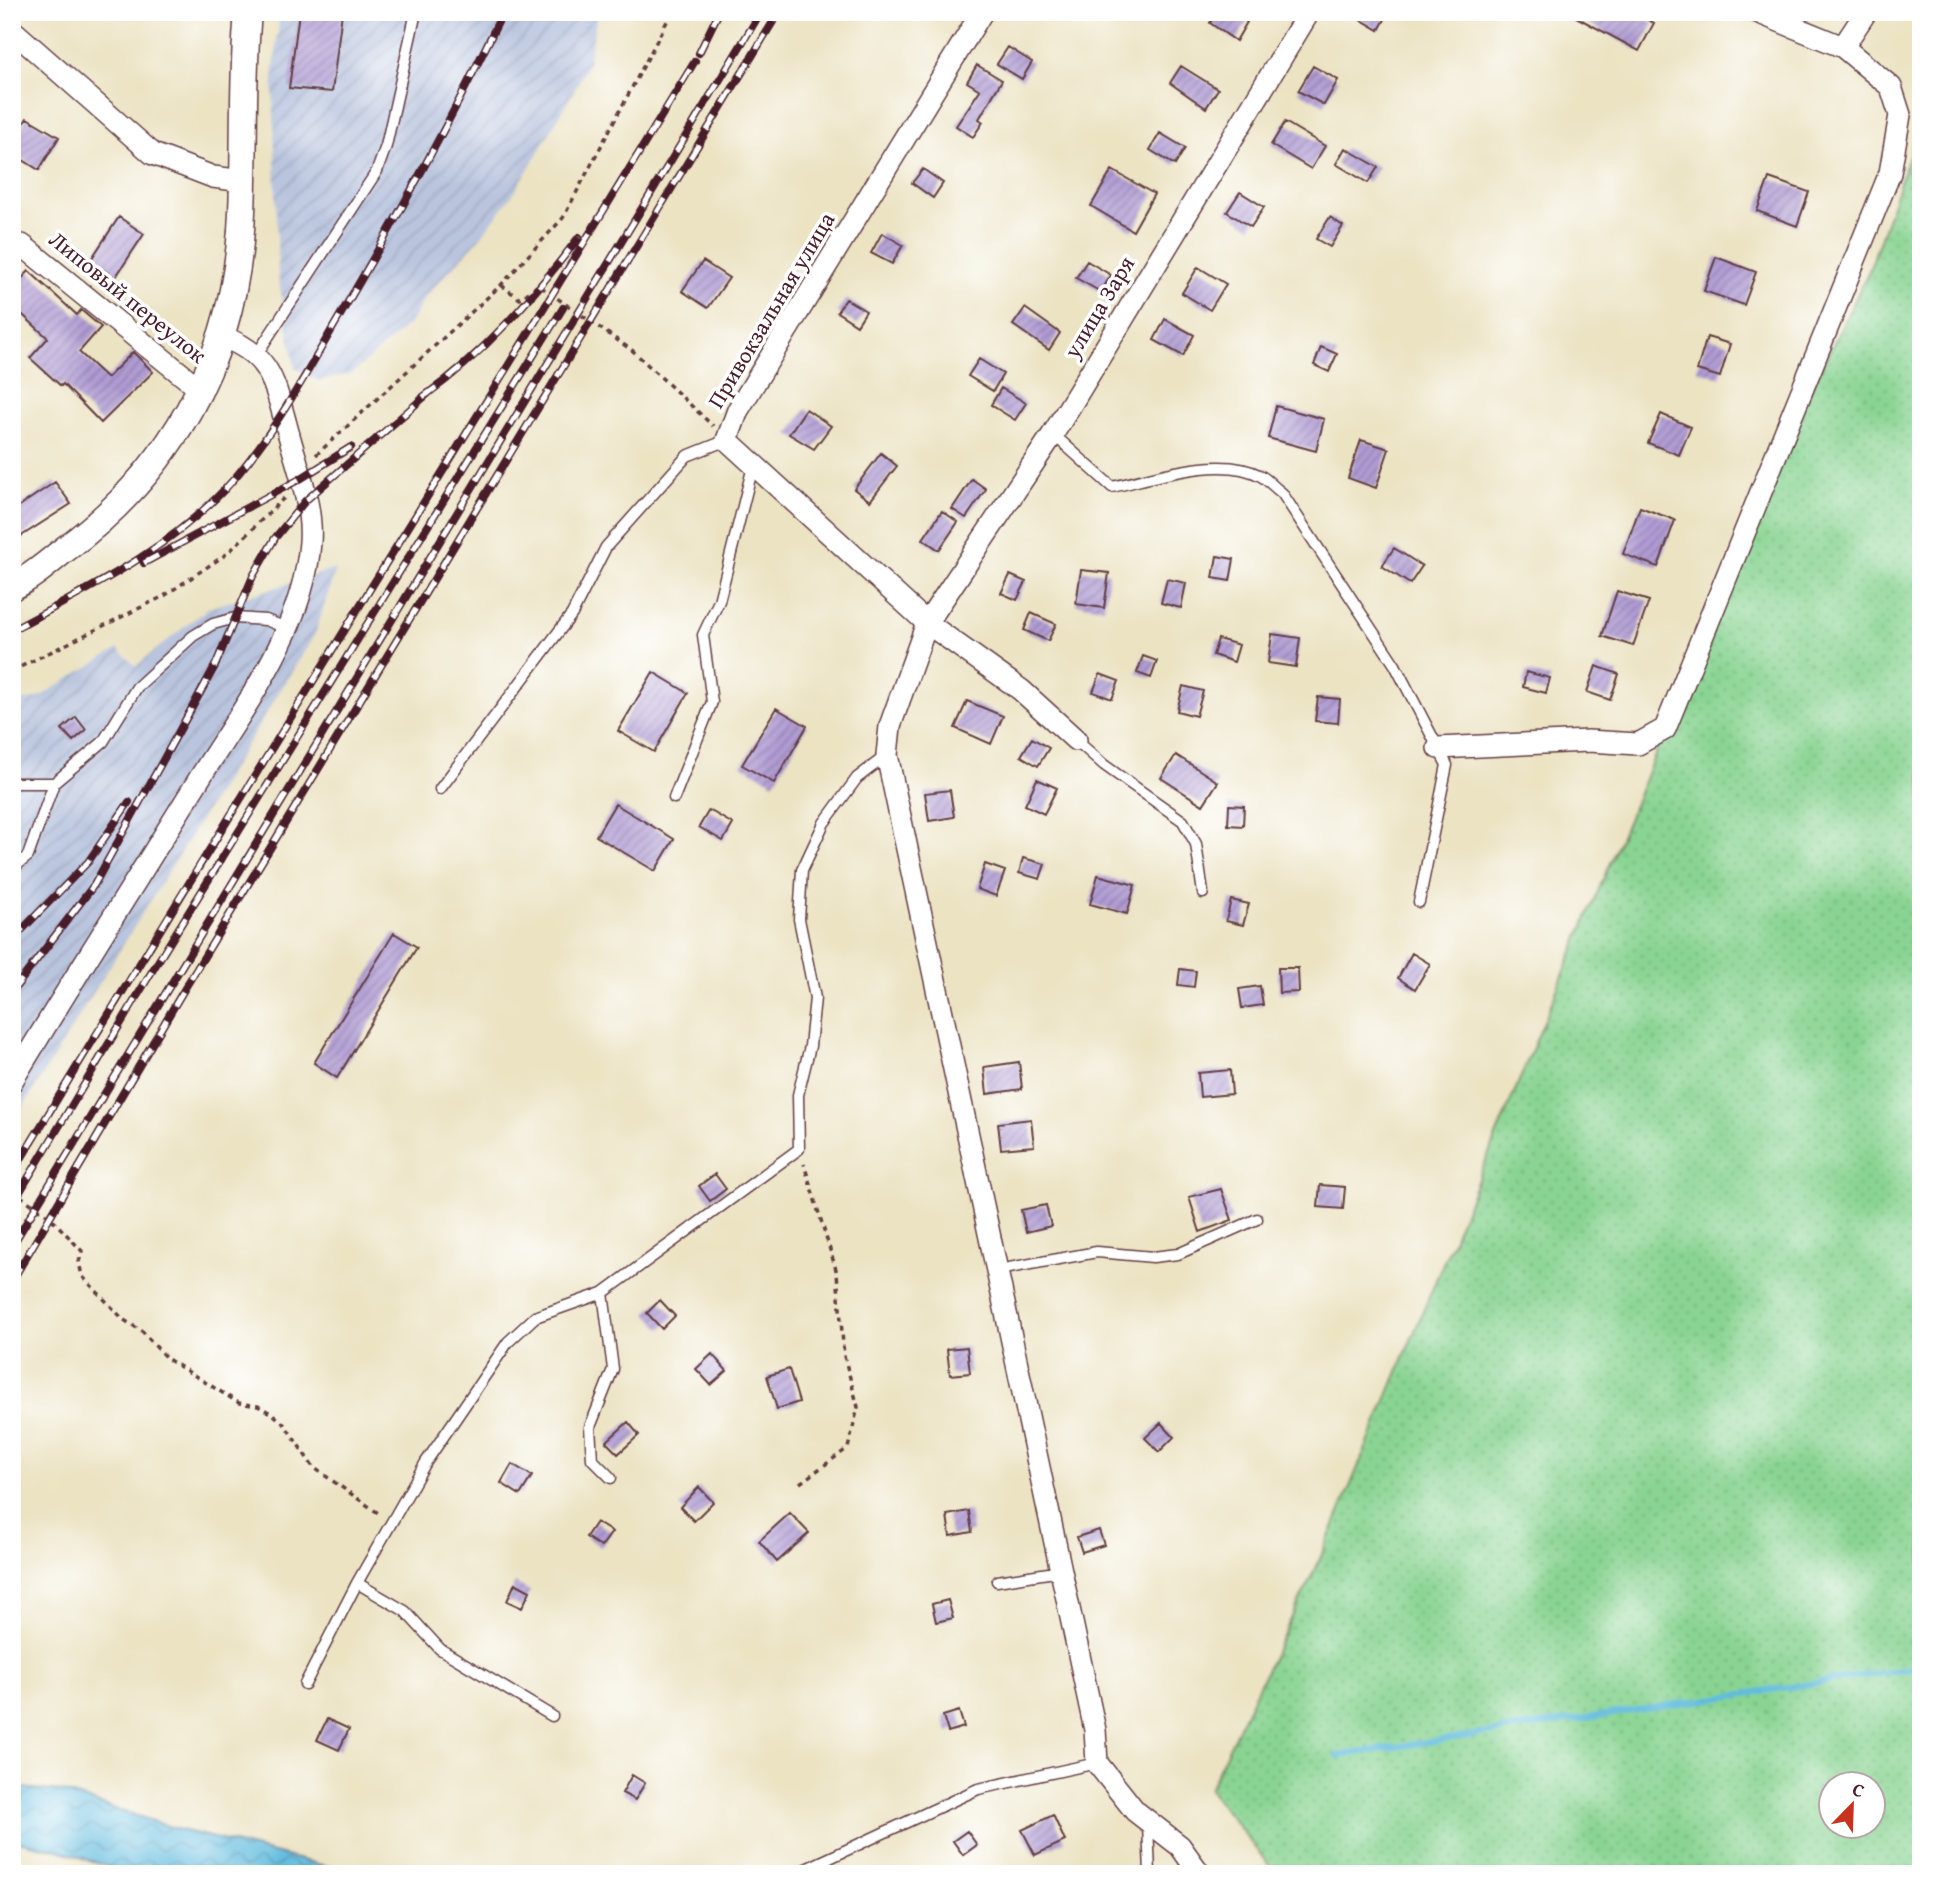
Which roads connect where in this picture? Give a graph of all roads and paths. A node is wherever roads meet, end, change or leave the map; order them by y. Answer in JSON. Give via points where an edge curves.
{"nodes":[{"id":1,"x":248,"y":12,"type":"edge"},
{"id":2,"x":416,"y":12,"type":"edge"},
{"id":3,"x":672,"y":12,"type":"edge"},
{"id":4,"x":982,"y":12,"type":"edge"},
{"id":5,"x":1308,"y":12,"type":"edge"},
{"id":6,"x":1757,"y":12,"type":"edge"},
{"id":7,"x":1866,"y":12,"type":"edge"},
{"id":8,"x":14,"y":36,"type":"edge"},
{"id":9,"x":1843,"y":47,"type":"junction"},
{"id":10,"x":243,"y":181,"type":"junction"},
{"id":11,"x":22,"y":245,"type":"dead end"},
{"id":12,"x":501,"y":285,"type":"junction"},
{"id":13,"x":220,"y":336,"type":"junction"},
{"id":14,"x":257,"y":354,"type":"junction"},
{"id":15,"x":201,"y":390,"type":"junction"},
{"id":16,"x":1053,"y":434,"type":"junction"},
{"id":17,"x":727,"y":440,"type":"junction"},
{"id":18,"x":753,"y":466,"type":"junction"},
{"id":19,"x":300,"y":477,"type":"junction"},
{"id":20,"x":12,"y":587,"type":"edge"},
{"id":21,"x":927,"y":623,"type":"junction"},
{"id":22,"x":286,"y":628,"type":"junction"},
{"id":23,"x":12,"y":671,"type":"edge"},
{"id":24,"x":1076,"y":740,"type":"joint"},
{"id":25,"x":1438,"y":748,"type":"junction"},
{"id":26,"x":887,"y":755,"type":"junction"},
{"id":27,"x":12,"y":783,"type":"edge"},
{"id":28,"x":54,"y":783,"type":"junction"},
{"id":29,"x":440,"y":789,"type":"dead end"},
{"id":30,"x":674,"y":798,"type":"dead end"},
{"id":31,"x":12,"y":869,"type":"edge"},
{"id":32,"x":1203,"y":893,"type":"dead end"},
{"id":33,"x":1419,"y":902,"type":"dead end"},
{"id":34,"x":12,"y":1081,"type":"edge"},
{"id":35,"x":799,"y":1149,"type":"junction"},
{"id":36,"x":12,"y":1190,"type":"edge"},
{"id":37,"x":1257,"y":1219,"type":"dead end"},
{"id":38,"x":998,"y":1269,"type":"junction"},
{"id":39,"x":603,"y":1293,"type":"junction"},
{"id":40,"x":611,"y":1478,"type":"dead end"},
{"id":41,"x":800,"y":1483,"type":"dead end"},
{"id":42,"x":392,"y":1522,"type":"junction"},
{"id":43,"x":1061,"y":1571,"type":"junction"},
{"id":44,"x":997,"y":1581,"type":"dead end"},
{"id":45,"x":357,"y":1583,"type":"junction"},
{"id":46,"x":305,"y":1684,"type":"dead end"},
{"id":47,"x":552,"y":1716,"type":"dead end"},
{"id":48,"x":1097,"y":1763,"type":"junction"},
{"id":49,"x":1148,"y":1824,"type":"junction"},
{"id":50,"x":794,"y":1874,"type":"edge"},
{"id":51,"x":1150,"y":1874,"type":"edge"},
{"id":52,"x":1200,"y":1874,"type":"edge"}],
"edges":[{"from":1,"to":10,"type":"street"},
{"from":2,"to":14,"type":"lane","via":[[377,171]]},
{"from":3,"to":12,"type":"path","via":[[563,218]]},
{"from":4,"to":17,"type":"street","name":"Привокзальная улица","via":[[738,410]]},
{"from":5,"to":16,"type":"street","name":"улица Заря"},
{"from":6,"to":9,"type":"street"},
{"from":7,"to":9,"type":"street"},
{"from":8,"to":10,"type":"street","via":[[153,154],[213,177]]},
{"from":9,"to":25,"type":"street","via":[[1891,87],[1899,115],[1890,173],[1665,729],[1638,744],[1588,741]]},
{"from":10,"to":13,"type":"street","via":[[241,233]]},
{"from":11,"to":15,"type":"street","name":"Липовый переулок"},
{"from":12,"to":17,"type":"path","via":[[520,299],[541,287],[633,351]]},
{"from":12,"to":19,"type":"path"},
{"from":13,"to":14,"type":"street"},
{"from":13,"to":15,"type":"street"},
{"from":14,"to":19,"type":"street","via":[[270,374]]},
{"from":15,"to":20,"type":"street","via":[[174,440],[122,503]]},
{"from":16,"to":21,"type":"street","name":"улица Заря"},
{"from":16,"to":25,"type":"lane","via":[[1112,487],[1197,468],[1235,468],[1261,476],[1282,493],[1395,665]]},
{"from":17,"to":18,"type":"street","name":"Привокзальная улица"},
{"from":17,"to":29,"type":"lane","via":[[687,456],[606,547],[572,614]]},
{"from":18,"to":21,"type":"street","name":"Привокзальная улица"},
{"from":18,"to":30,"type":"lane","via":[[719,601],[703,635],[712,702]]},
{"from":19,"to":22,"type":"street","via":[[311,540],[303,582]]},
{"from":19,"to":23,"type":"path","via":[[228,553],[164,596]]},
{"from":21,"to":24,"type":"street","name":"Привокзальная улица","via":[[1021,690]]},
{"from":21,"to":26,"type":"street","name":"улица Заря","via":[[890,726]]},
{"from":22,"to":28,"type":"lane","via":[[235,618],[193,636],[137,687],[103,742]]},
{"from":22,"to":34,"type":"street","via":[[264,673]]},
{"from":24,"to":32,"type":"lane","via":[[1183,821],[1196,844]]},
{"from":25,"to":33,"type":"lane","via":[[1447,765]]},
{"from":26,"to":35,"type":"lane","via":[[857,778],[824,823],[802,870],[799,919],[815,998],[798,1095]]},
{"from":26,"to":38,"type":"street"},
{"from":27,"to":28,"type":"lane"},
{"from":28,"to":31,"type":"lane","via":[[28,856]]},
{"from":35,"to":39,"type":"lane"},
{"from":35,"to":41,"type":"path","via":[[837,1273],[844,1356],[858,1407],[848,1448]]},
{"from":36,"to":42,"type":"path","via":[[66,1233],[82,1251],[82,1276],[166,1358],[239,1402],[274,1415],[313,1467]]},
{"from":37,"to":38,"type":"lane","via":[[1178,1254],[1153,1257],[1097,1252]]},
{"from":38,"to":43,"type":"street"},
{"from":39,"to":40,"type":"lane","via":[[613,1369],[590,1427],[592,1460]]},
{"from":39,"to":42,"type":"lane","via":[[535,1317],[508,1342],[426,1462]]},
{"from":42,"to":45,"type":"lane"},
{"from":43,"to":44,"type":"lane"},
{"from":43,"to":48,"type":"street","via":[[1095,1730]]},
{"from":45,"to":46,"type":"lane"},
{"from":45,"to":47,"type":"lane","via":[[405,1611],[440,1649]]},
{"from":48,"to":49,"type":"street"},
{"from":48,"to":50,"type":"lane","via":[[978,1789]]},
{"from":49,"to":51,"type":"lane"},
{"from":49,"to":52,"type":"street","via":[[1180,1846]]}]}
